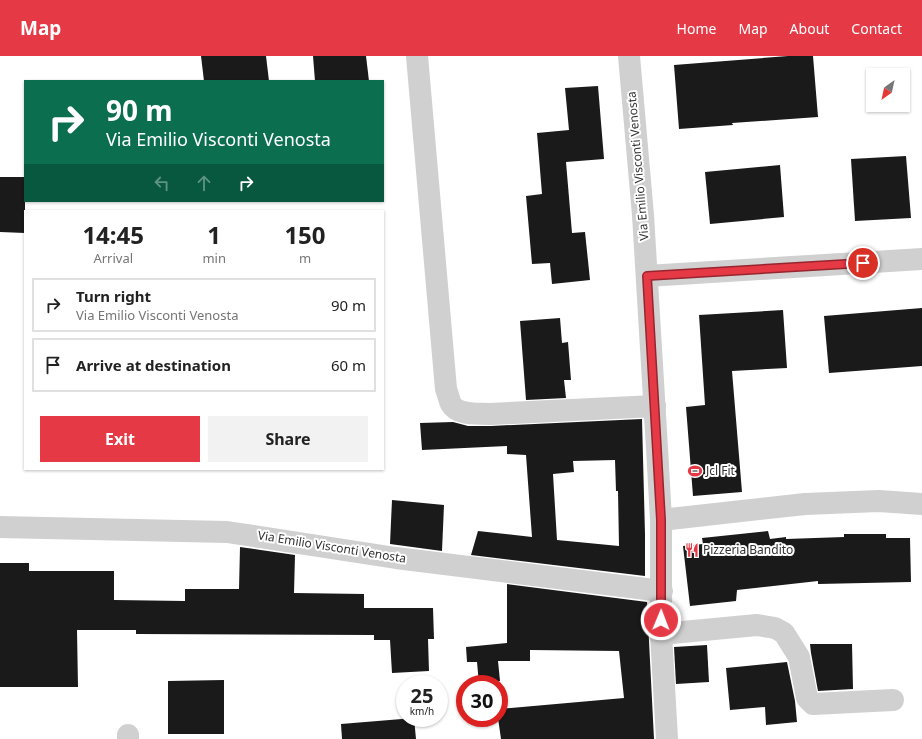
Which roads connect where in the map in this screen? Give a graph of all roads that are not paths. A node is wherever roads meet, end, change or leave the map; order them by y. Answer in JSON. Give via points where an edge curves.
{"nodes":[{"id":1,"x":418,"y":56,"type":"edge"},
{"id":2,"x":629,"y":56,"type":"edge"},
{"id":3,"x":922,"y":259,"type":"edge"},
{"id":4,"x":647,"y":276,"type":"junction"},
{"id":5,"x":655,"y":406,"type":"junction"},
{"id":6,"x":922,"y":504,"type":"edge"},
{"id":7,"x":661,"y":520,"type":"junction"},
{"id":8,"x":0,"y":527,"type":"edge"},
{"id":9,"x":662,"y":591,"type":"junction"},
{"id":10,"x":661,"y":634,"type":"junction"},
{"id":11,"x":893,"y":700,"type":"dead end"},
{"id":12,"x":667,"y":739,"type":"edge"}],
"edges":[{"from":1,"to":5,"type":"street","via":[[446,389],[452,405],[463,413],[490,414]]},
{"from":2,"to":4,"type":"street","name":"Via Emilio Visconti Venosta"},
{"from":3,"to":4,"type":"street"},
{"from":4,"to":5,"type":"street","name":"Via Emilio Visconti Venosta"},
{"from":5,"to":7,"type":"street","name":"Via Emilio Visconti Venosta"},
{"from":6,"to":7,"type":"street","via":[[879,501],[805,504]]},
{"from":7,"to":9,"type":"street","name":"Via Emilio Visconti Venosta"},
{"from":8,"to":9,"type":"street","name":"Via Emilio Visconti Venosta","via":[[227,532],[396,558]]},
{"from":9,"to":10,"type":"street","name":"Via Emilio Visconti Venosta"},
{"from":10,"to":11,"type":"street","via":[[757,625],[775,628],[784,633],[799,656],[807,698],[813,704]]},
{"from":10,"to":12,"type":"street","name":"Via Emilio Visconti Venosta"}]}
